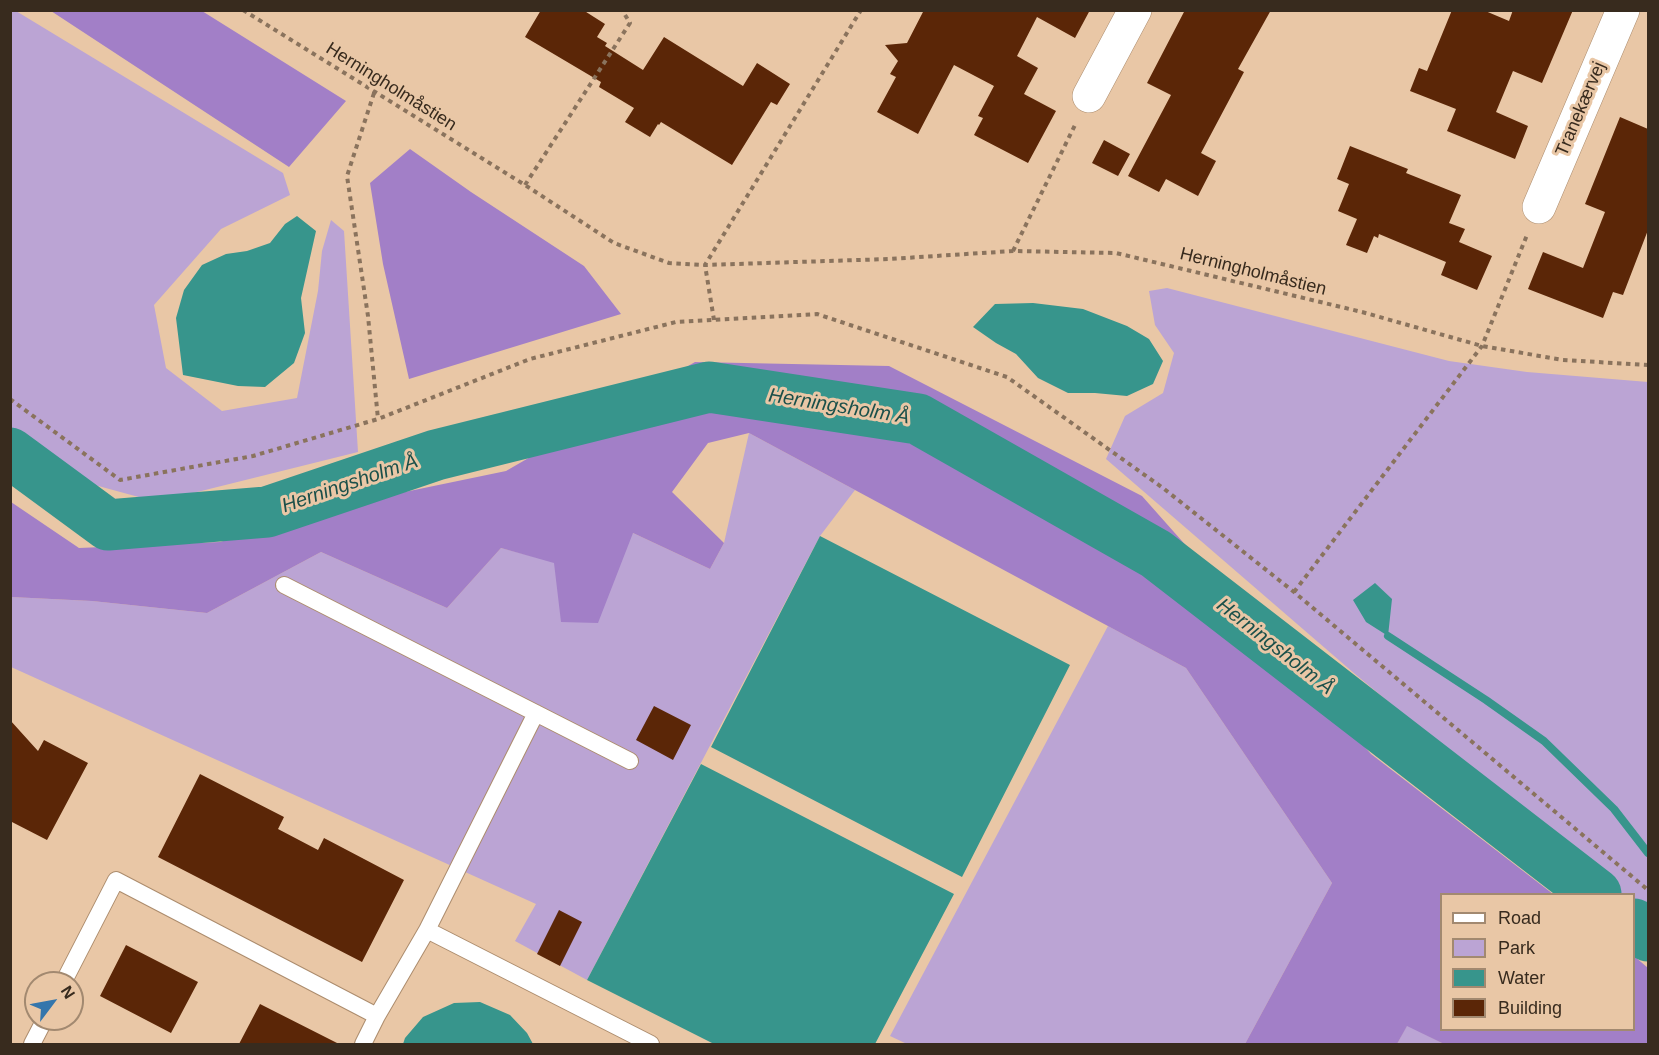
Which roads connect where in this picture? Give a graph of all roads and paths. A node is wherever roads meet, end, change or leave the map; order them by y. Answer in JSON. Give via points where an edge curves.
{"nodes":[{"id":1,"x":243,"y":10,"type":"edge"},
{"id":2,"x":622,"y":10,"type":"edge"},
{"id":3,"x":861,"y":10,"type":"edge"},
{"id":4,"x":1135,"y":10,"type":"edge"},
{"id":5,"x":1623,"y":10,"type":"edge"},
{"id":6,"x":374,"y":93,"type":"junction"},
{"id":7,"x":1089,"y":96,"type":"joint"},
{"id":8,"x":525,"y":185,"type":"junction"},
{"id":9,"x":1539,"y":207,"type":"joint"},
{"id":10,"x":1013,"y":251,"type":"junction"},
{"id":11,"x":705,"y":265,"type":"junction"},
{"id":12,"x":714,"y":320,"type":"junction"},
{"id":13,"x":1482,"y":346,"type":"junction"},
{"id":14,"x":1648,"y":365,"type":"edge"},
{"id":15,"x":10,"y":399,"type":"edge"},
{"id":16,"x":378,"y":419,"type":"junction"},
{"id":17,"x":284,"y":585,"type":"dead end"},
{"id":18,"x":1294,"y":592,"type":"junction"},
{"id":19,"x":536,"y":713,"type":"junction"},
{"id":20,"x":630,"y":761,"type":"dead end"},
{"id":21,"x":1648,"y":890,"type":"edge"},
{"id":22,"x":427,"y":930,"type":"junction"},
{"id":23,"x":69,"y":971,"type":"edge"},
{"id":24,"x":377,"y":1016,"type":"junction"},
{"id":25,"x":363,"y":1044,"type":"edge"},
{"id":26,"x":651,"y":1044,"type":"edge"}],
"edges":[{"from":1,"to":6,"type":"path","name":"Herningholmåstien"},
{"from":2,"to":8,"type":"path","via":[[630,23]]},
{"from":3,"to":11,"type":"path"},
{"from":4,"to":7,"type":"street"},
{"from":5,"to":9,"type":"street","name":"Tranekærvej"},
{"from":6,"to":8,"type":"path","name":"Herningholmåstien"},
{"from":6,"to":16,"type":"path","via":[[347,176],[368,316]]},
{"from":7,"to":10,"type":"path"},
{"from":8,"to":11,"type":"path","name":"Herningholmåstien","via":[[614,243],[669,263]]},
{"from":9,"to":13,"type":"path"},
{"from":10,"to":11,"type":"path","name":"Herningholmåstien"},
{"from":10,"to":13,"type":"path","name":"Herningholmåstien","via":[[1116,253],[1362,312]]},
{"from":11,"to":12,"type":"path"},
{"from":12,"to":16,"type":"path","via":[[676,322],[530,359]]},
{"from":12,"to":18,"type":"path","via":[[817,314],[1007,377],[1163,488]]},
{"from":13,"to":14,"type":"path","name":"Herningholmåstien","via":[[1563,360]]},
{"from":13,"to":18,"type":"path"},
{"from":15,"to":16,"type":"path","via":[[120,480],[253,456]]},
{"from":17,"to":19,"type":"lane"},
{"from":18,"to":21,"type":"path"},
{"from":19,"to":20,"type":"lane"},
{"from":19,"to":22,"type":"lane"},
{"from":22,"to":24,"type":"lane"},
{"from":22,"to":26,"type":"lane"},
{"from":23,"to":24,"type":"lane","via":[[116,880]]},
{"from":24,"to":25,"type":"lane"}]}
